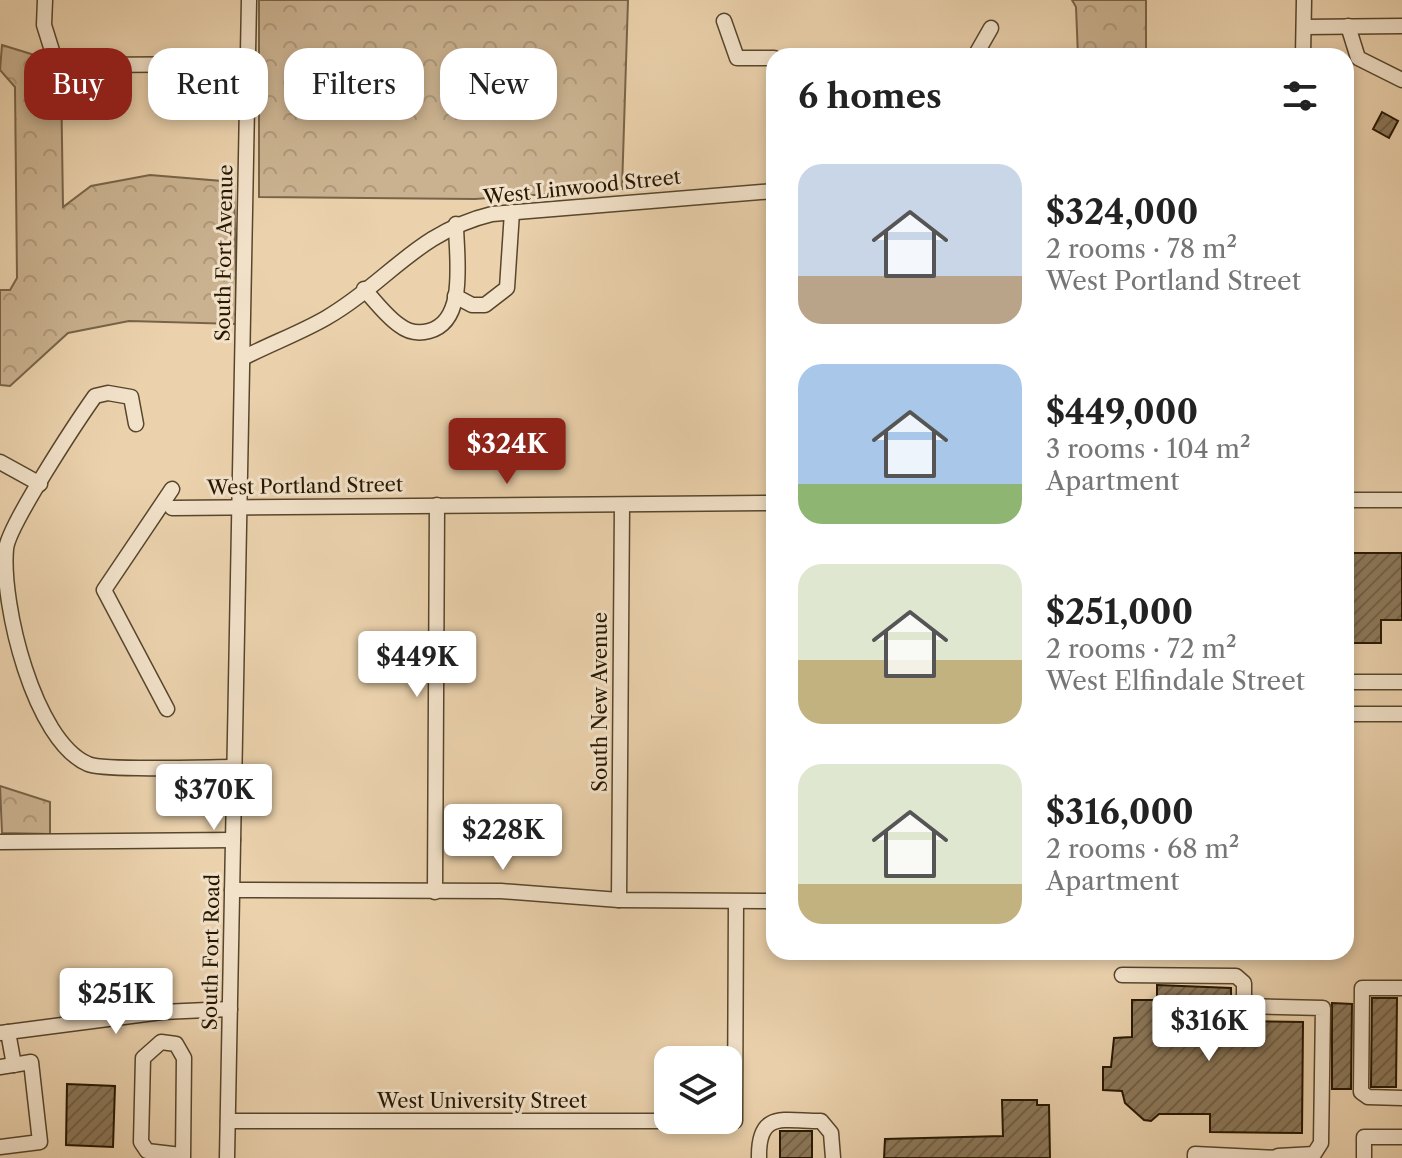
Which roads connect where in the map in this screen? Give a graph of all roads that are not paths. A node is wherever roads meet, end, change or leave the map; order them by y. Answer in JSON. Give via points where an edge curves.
{"nodes":[{"id":1,"x":45,"y":0,"type":"edge"},
{"id":2,"x":249,"y":0,"type":"edge"},
{"id":3,"x":1304,"y":0,"type":"edge"},
{"id":4,"x":724,"y":21,"type":"dead end"},
{"id":5,"x":1348,"y":26,"type":"junction"},
{"id":6,"x":1402,"y":26,"type":"edge"},
{"id":7,"x":1304,"y":27,"type":"junction"},
{"id":8,"x":991,"y":28,"type":"dead end"},
{"id":9,"x":248,"y":48,"type":"edge"},
{"id":10,"x":980,"y":48,"type":"edge"},
{"id":11,"x":1303,"y":48,"type":"edge"},
{"id":12,"x":766,"y":58,"type":"edge"},
{"id":13,"x":148,"y":65,"type":"edge"},
{"id":14,"x":1402,"y":80,"type":"edge"},
{"id":15,"x":246,"y":120,"type":"edge"},
{"id":16,"x":766,"y":192,"type":"edge"},
{"id":17,"x":512,"y":212,"type":"junction"},
{"id":18,"x":456,"y":224,"type":"junction"},
{"id":19,"x":364,"y":289,"type":"junction"},
{"id":20,"x":455,"y":296,"type":"junction"},
{"id":21,"x":243,"y":358,"type":"junction"},
{"id":22,"x":136,"y":424,"type":"dead end"},
{"id":23,"x":0,"y":462,"type":"edge"},
{"id":24,"x":40,"y":484,"type":"junction"},
{"id":25,"x":172,"y":489,"type":"dead end"},
{"id":26,"x":1354,"y":500,"type":"edge"},
{"id":27,"x":1402,"y":500,"type":"edge"},
{"id":28,"x":766,"y":503,"type":"edge"},
{"id":29,"x":437,"y":505,"type":"junction"},
{"id":30,"x":622,"y":505,"type":"junction"},
{"id":31,"x":240,"y":506,"type":"junction"},
{"id":32,"x":172,"y":508,"type":"dead end"},
{"id":33,"x":3,"y":553,"type":"edge"},
{"id":34,"x":1354,"y":682,"type":"edge"},
{"id":35,"x":1402,"y":682,"type":"edge"},
{"id":36,"x":167,"y":709,"type":"dead end"},
{"id":37,"x":1354,"y":714,"type":"edge"},
{"id":38,"x":1402,"y":714,"type":"edge"},
{"id":39,"x":234,"y":767,"type":"junction"},
{"id":40,"x":233,"y":840,"type":"junction"},
{"id":41,"x":0,"y":842,"type":"edge"},
{"id":42,"x":232,"y":890,"type":"junction"},
{"id":43,"x":435,"y":892,"type":"junction"},
{"id":44,"x":619,"y":900,"type":"junction"},
{"id":45,"x":766,"y":901,"type":"edge"},
{"id":46,"x":736,"y":902,"type":"junction"},
{"id":47,"x":1122,"y":975,"type":"dead end"},
{"id":48,"x":1402,"y":988,"type":"edge"},
{"id":49,"x":230,"y":1009,"type":"junction"},
{"id":50,"x":4,"y":1032,"type":"edge"},
{"id":51,"x":7,"y":1066,"type":"edge"},
{"id":52,"x":1402,"y":1098,"type":"edge"},
{"id":53,"x":228,"y":1121,"type":"junction"},
{"id":54,"x":1402,"y":1137,"type":"edge"},
{"id":55,"x":0,"y":1147,"type":"edge"},
{"id":56,"x":182,"y":1156,"type":"edge"},
{"id":57,"x":1278,"y":1157,"type":"edge"},
{"id":58,"x":227,"y":1158,"type":"edge"},
{"id":59,"x":759,"y":1158,"type":"edge"},
{"id":60,"x":833,"y":1158,"type":"edge"},
{"id":61,"x":1195,"y":1158,"type":"edge"},
{"id":62,"x":1364,"y":1158,"type":"edge"}],
"edges":[{"from":1,"to":13,"type":"street","via":[[44,25],[54,57],[84,65]]},
{"from":2,"to":9,"type":"street","name":"South Fort Avenue"},
{"from":3,"to":7,"type":"street"},
{"from":4,"to":12,"type":"street","via":[[737,58]]},
{"from":5,"to":6,"type":"street"},
{"from":5,"to":7,"type":"street"},
{"from":5,"to":14,"type":"street","via":[[1358,58]]},
{"from":7,"to":11,"type":"street"},
{"from":8,"to":10,"type":"street"},
{"from":15,"to":21,"type":"street","name":"South Fort Avenue"},
{"from":16,"to":17,"type":"street","name":"West Linwood Street"},
{"from":17,"to":18,"type":"street","name":"West Linwood Street"},
{"from":17,"to":20,"type":"street","via":[[507,288],[485,305]]},
{"from":18,"to":19,"type":"street","name":"West Linwood Street"},
{"from":18,"to":20,"type":"street"},
{"from":19,"to":20,"type":"street","via":[[411,332],[446,322]]},
{"from":19,"to":21,"type":"street","name":"West Linwood Street","via":[[327,317]]},
{"from":21,"to":31,"type":"street","name":"South Fort Avenue"},
{"from":22,"to":24,"type":"street","via":[[131,397],[95,396]]},
{"from":23,"to":24,"type":"street"},
{"from":24,"to":33,"type":"street"},
{"from":25,"to":36,"type":"street","via":[[104,590]]},
{"from":26,"to":27,"type":"street"},
{"from":28,"to":30,"type":"street","name":"West Portland Street"},
{"from":29,"to":30,"type":"street","name":"West Portland Street"},
{"from":29,"to":31,"type":"street","name":"West Portland Street"},
{"from":29,"to":43,"type":"street"},
{"from":30,"to":44,"type":"street","name":"South New Avenue"},
{"from":31,"to":32,"type":"street","name":"West Portland Street"},
{"from":31,"to":39,"type":"street","name":"South Fort Road"},
{"from":33,"to":39,"type":"street","via":[[25,675],[56,741],[89,765]]},
{"from":34,"to":35,"type":"street"},
{"from":37,"to":38,"type":"street"},
{"from":39,"to":40,"type":"street","name":"South Fort Road"},
{"from":40,"to":41,"type":"street"},
{"from":40,"to":42,"type":"street","name":"South Fort Road"},
{"from":42,"to":43,"type":"street"},
{"from":42,"to":49,"type":"street","name":"South Fort Road"},
{"from":43,"to":44,"type":"street","via":[[532,892]]},
{"from":44,"to":46,"type":"street"},
{"from":45,"to":46,"type":"street"},
{"from":46,"to":53,"type":"street","name":"West University Street","via":[[735,1121]]},
{"from":47,"to":57,"type":"street","via":[[1236,976],[1244,983],[1244,1006],[1323,1008],[1321,1143],[1314,1154]]},
{"from":48,"to":52,"type":"street","via":[[1362,988],[1361,1092]]},
{"from":49,"to":50,"type":"street"},
{"from":49,"to":53,"type":"street","name":"South Fort Road"},
{"from":50,"to":51,"type":"street"},
{"from":51,"to":55,"type":"street","via":[[31,1062],[40,1142]]},
{"from":53,"to":58,"type":"street","name":"South Fort Road"},
{"from":54,"to":62,"type":"street","via":[[1364,1137]]},
{"from":56,"to":56,"type":"street","via":[[147,1151],[141,1142],[143,1058],[161,1042],[176,1044],[184,1058]]},
{"from":57,"to":61,"type":"street"},
{"from":59,"to":60,"type":"street","via":[[759,1139],[771,1121],[821,1121],[831,1133]]}]}
